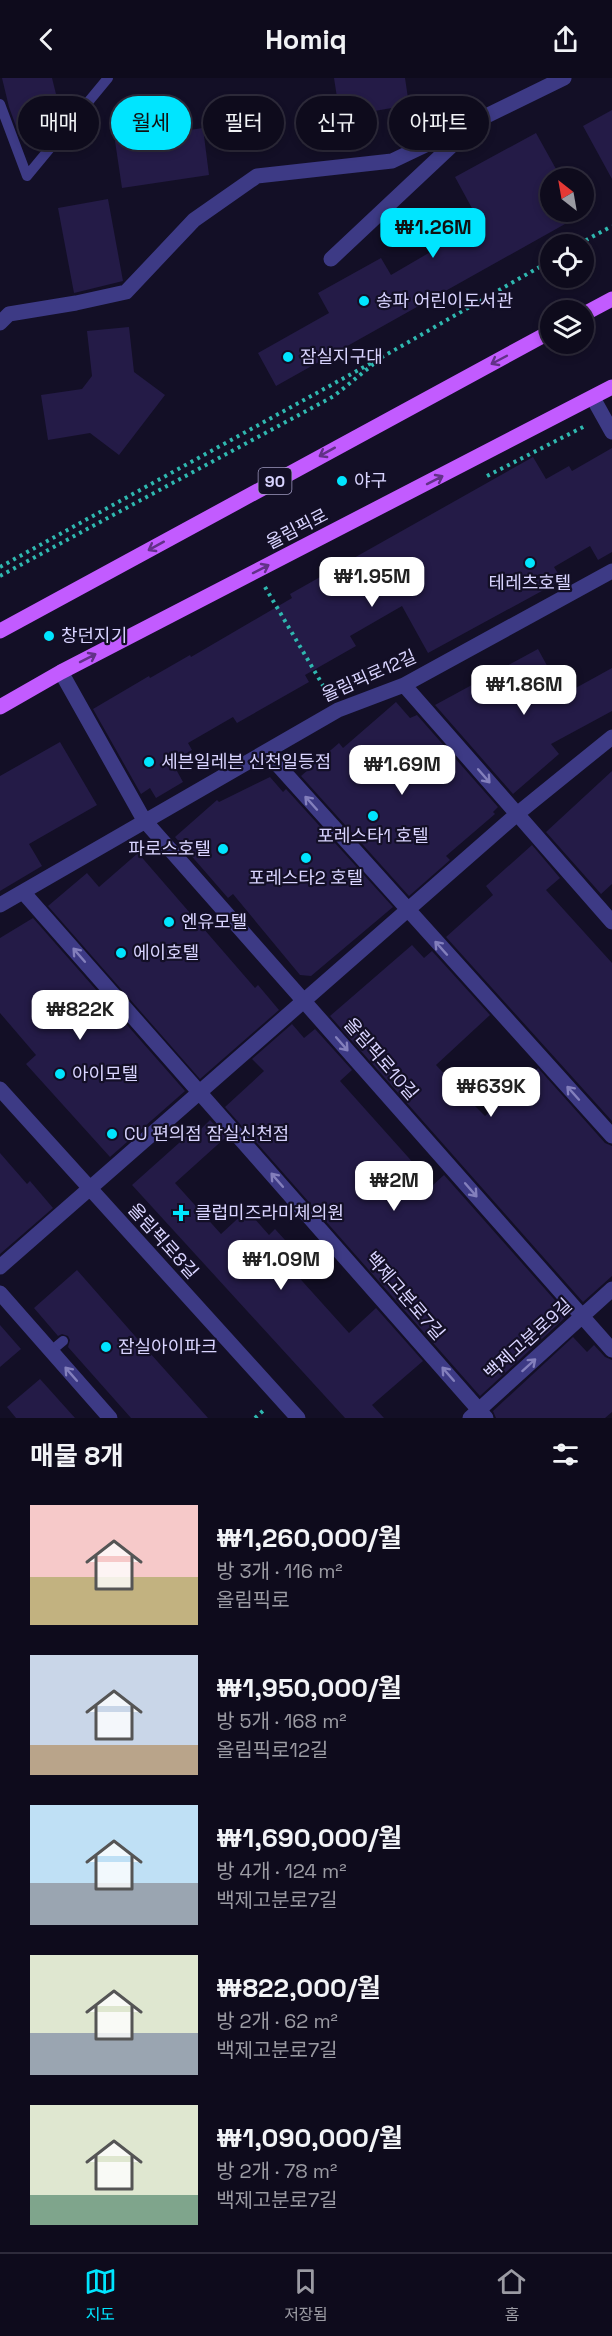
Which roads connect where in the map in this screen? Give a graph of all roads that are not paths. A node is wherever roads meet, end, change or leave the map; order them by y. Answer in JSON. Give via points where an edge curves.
{"nodes":[{"id":1,"x":108,"y":78,"type":"edge"},
{"id":2,"x":564,"y":78,"type":"edge"},
{"id":3,"x":0,"y":104,"type":"edge"},
{"id":4,"x":489,"y":115,"type":"edge"},
{"id":5,"x":415,"y":150,"type":"edge"},
{"id":6,"x":447,"y":150,"type":"edge"},
{"id":7,"x":331,"y":259,"type":"dead end"},
{"id":8,"x":612,"y":299,"type":"edge"},
{"id":9,"x":594,"y":309,"type":"edge"},
{"id":10,"x":0,"y":323,"type":"edge"},
{"id":11,"x":540,"y":337,"type":"edge"},
{"id":12,"x":612,"y":387,"type":"edge"},
{"id":13,"x":593,"y":398,"type":"junction"},
{"id":14,"x":612,"y":432,"type":"edge"},
{"id":15,"x":612,"y":571,"type":"edge"},
{"id":16,"x":0,"y":631,"type":"edge"},
{"id":17,"x":61,"y":672,"type":"junction"},
{"id":18,"x":404,"y":685,"type":"junction"},
{"id":19,"x":0,"y":707,"type":"edge"},
{"id":20,"x":612,"y":737,"type":"edge"},
{"id":21,"x":267,"y":753,"type":"junction"},
{"id":22,"x":517,"y":814,"type":"junction"},
{"id":23,"x":144,"y":820,"type":"junction"},
{"id":24,"x":23,"y":892,"type":"junction"},
{"id":25,"x":0,"y":904,"type":"edge"},
{"id":26,"x":406,"y":910,"type":"junction"},
{"id":27,"x":612,"y":922,"type":"edge"},
{"id":28,"x":303,"y":1000,"type":"junction"},
{"id":29,"x":0,"y":1089,"type":"edge"},
{"id":30,"x":200,"y":1092,"type":"junction"},
{"id":31,"x":612,"y":1136,"type":"edge"},
{"id":32,"x":89,"y":1188,"type":"junction"},
{"id":33,"x":0,"y":1267,"type":"edge"},
{"id":34,"x":612,"y":1289,"type":"edge"},
{"id":35,"x":0,"y":1293,"type":"edge"},
{"id":36,"x":582,"y":1316,"type":"junction"},
{"id":37,"x":612,"y":1350,"type":"edge"},
{"id":38,"x":478,"y":1415,"type":"edge"},
{"id":39,"x":110,"y":1418,"type":"edge"},
{"id":40,"x":298,"y":1418,"type":"edge"}],
"edges":[{"from":1,"to":3,"type":"lane","via":[[27,176]]},
{"from":2,"to":4,"type":"street"},
{"from":5,"to":10,"type":"street","via":[[392,161],[257,176],[194,220],[126,292],[9,314]]},
{"from":6,"to":7,"type":"street"},
{"from":8,"to":9,"type":"main road"},
{"from":11,"to":16,"type":"main road","number":"90","one_way":true},
{"from":12,"to":13,"type":"main road","name":"올림픽로"},
{"from":13,"to":14,"type":"street"},
{"from":17,"to":13,"type":"main road","name":"올림픽로","one_way":true},
{"from":15,"to":18,"type":"street","name":"올림픽로12길"},
{"from":17,"to":19,"type":"main road","name":"올림픽로"},
{"from":17,"to":23,"type":"street","name":"올림픽로10길"},
{"from":18,"to":21,"type":"street","name":"올림픽로12길","via":[[338,710]]},
{"from":18,"to":22,"type":"street","one_way":true},
{"from":20,"to":22,"type":"street"},
{"from":21,"to":23,"type":"street","name":"올림픽로12길"},
{"from":26,"to":21,"type":"street","one_way":true},
{"from":22,"to":26,"type":"street"},
{"from":22,"to":27,"type":"street"},
{"from":23,"to":24,"type":"street"},
{"from":23,"to":28,"type":"street","name":"올림픽로10길"},
{"from":24,"to":25,"type":"street"},
{"from":30,"to":24,"type":"street","name":"백제고분로7길","one_way":true},
{"from":26,"to":28,"type":"street"},
{"from":31,"to":26,"type":"street","one_way":true},
{"from":28,"to":30,"type":"street"},
{"from":28,"to":36,"type":"street","name":"올림픽로10길","one_way":true},
{"from":29,"to":32,"type":"street","name":"올림픽로8길"},
{"from":30,"to":32,"type":"street"},
{"from":38,"to":30,"type":"street","name":"백제고분로7길","one_way":true},
{"from":32,"to":33,"type":"street"},
{"from":32,"to":40,"type":"street","name":"올림픽로8길"},
{"from":34,"to":36,"type":"street","name":"백제고분로9길"},
{"from":39,"to":35,"type":"street","one_way":true,"via":[[57,1346]]},
{"from":36,"to":37,"type":"street","name":"올림픽로10길"},
{"from":38,"to":36,"type":"street","name":"백제고분로9길","one_way":true}]}
